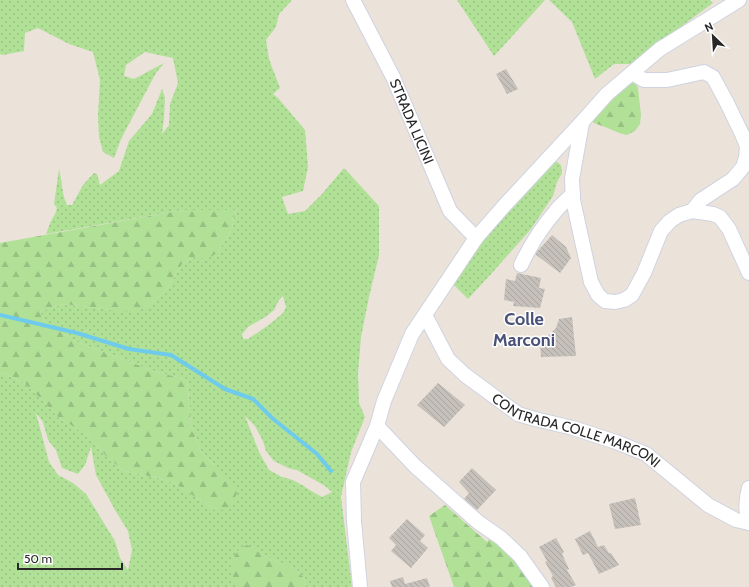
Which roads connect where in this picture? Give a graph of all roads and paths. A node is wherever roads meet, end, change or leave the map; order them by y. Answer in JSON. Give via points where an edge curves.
{"nodes":[{"id":1,"x":353,"y":0,"type":"edge"},
{"id":2,"x":739,"y":0,"type":"edge"},
{"id":3,"x":719,"y":6,"type":"edge"},
{"id":4,"x":632,"y":73,"type":"junction"},
{"id":5,"x":582,"y":122,"type":"junction"},
{"id":6,"x":573,"y":194,"type":"junction"},
{"id":7,"x":692,"y":210,"type":"junction"},
{"id":8,"x":476,"y":238,"type":"junction"},
{"id":9,"x":521,"y":265,"type":"dead end"},
{"id":10,"x":749,"y":273,"type":"edge"},
{"id":11,"x":425,"y":315,"type":"junction"},
{"id":12,"x":377,"y":426,"type":"junction"},
{"id":13,"x":749,"y":488,"type":"edge"},
{"id":14,"x":749,"y":523,"type":"edge"},
{"id":15,"x":360,"y":587,"type":"edge"},
{"id":16,"x":542,"y":587,"type":"edge"}],
"edges":[{"from":1,"to":8,"type":"street","name":"STRADA LICINI","via":[[393,77],[450,211]]},
{"from":2,"to":3,"type":"street"},
{"from":3,"to":4,"type":"street"},
{"from":4,"to":5,"type":"street","via":[[607,94]]},
{"from":4,"to":7,"type":"street","via":[[644,80],[667,80],[704,72],[713,77],[742,134],[747,146],[743,167],[734,179],[701,200]]},
{"from":5,"to":6,"type":"street","via":[[572,179]]},
{"from":5,"to":8,"type":"street"},
{"from":6,"to":7,"type":"street","via":[[591,282],[604,301],[615,302],[632,296],[661,231],[679,214]]},
{"from":6,"to":9,"type":"street","via":[[543,227]]},
{"from":7,"to":10,"type":"street","via":[[720,217],[729,229]]},
{"from":8,"to":11,"type":"street"},
{"from":11,"to":12,"type":"street","via":[[412,334],[384,401]]},
{"from":11,"to":14,"type":"street","name":"CONTRADA COLLE MARCONI","via":[[448,359],[465,375],[518,414],[573,428],[646,454],[708,505],[736,520]]},
{"from":12,"to":15,"type":"street","via":[[353,482]]},
{"from":12,"to":16,"type":"street","via":[[415,466],[520,556]]},
{"from":13,"to":14,"type":"street","name":"CONTRADA COLLE MARCONI"}]}
